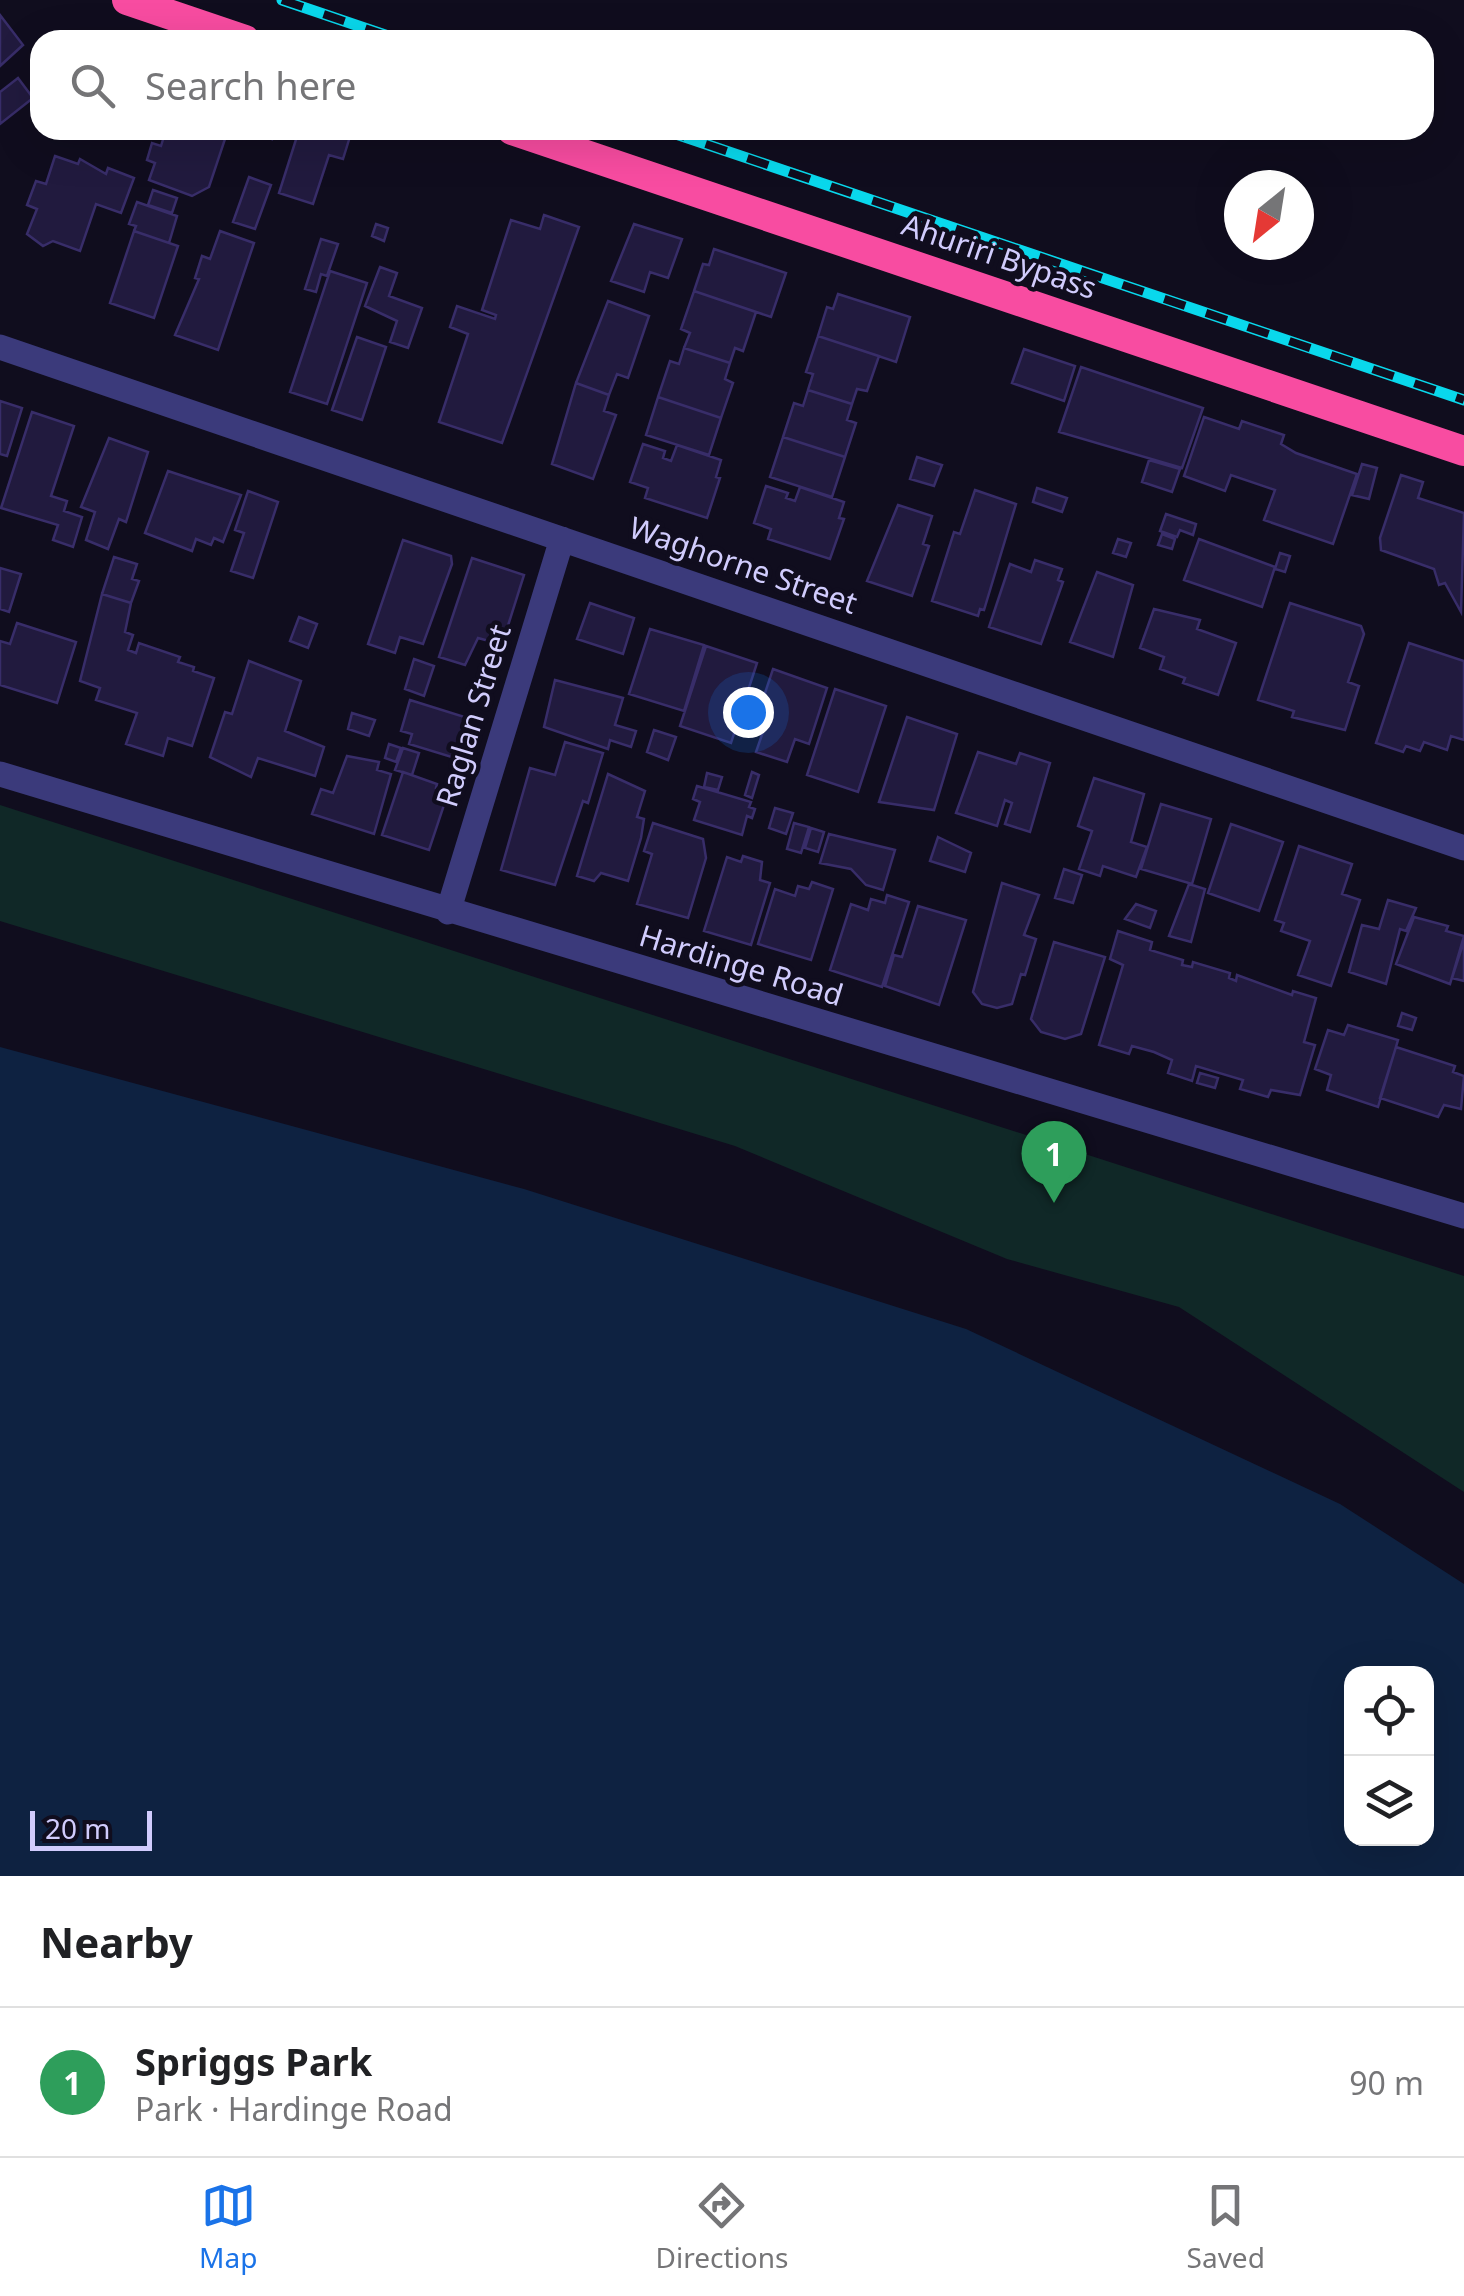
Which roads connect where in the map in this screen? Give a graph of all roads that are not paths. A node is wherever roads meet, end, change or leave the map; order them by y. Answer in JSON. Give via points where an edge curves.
{"nodes":[{"id":1,"x":127,"y":0,"type":"edge"},
{"id":2,"x":216,"y":30,"type":"edge"},
{"id":3,"x":542,"y":140,"type":"edge"},
{"id":4,"x":0,"y":348,"type":"edge"},
{"id":5,"x":1464,"y":451,"type":"edge"},
{"id":6,"x":562,"y":539,"type":"junction"},
{"id":7,"x":0,"y":774,"type":"edge"},
{"id":8,"x":1464,"y":848,"type":"edge"},
{"id":9,"x":448,"y":912,"type":"junction"},
{"id":10,"x":1464,"y":1216,"type":"edge"}],
"edges":[{"from":1,"to":2,"type":"highway"},
{"from":3,"to":5,"type":"highway","name":"Ahuriri Bypass"},
{"from":4,"to":6,"type":"street","name":"Waghorne Street"},
{"from":6,"to":8,"type":"street","name":"Waghorne Street"},
{"from":6,"to":9,"type":"street","name":"Raglan Street"},
{"from":7,"to":9,"type":"street","name":"Hardinge Road"},
{"from":9,"to":10,"type":"street","name":"Hardinge Road"}]}
